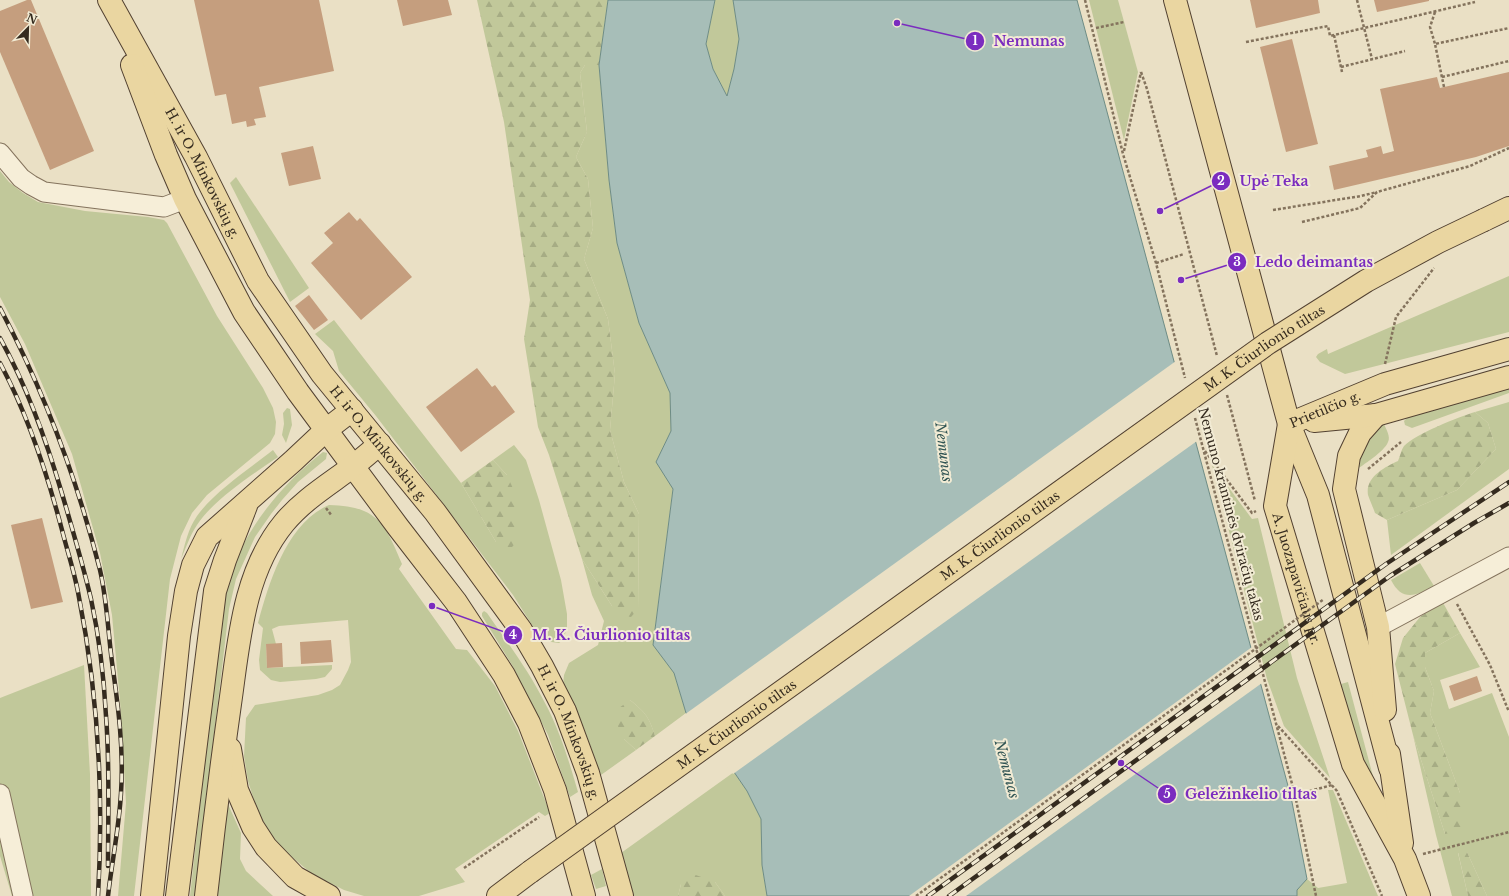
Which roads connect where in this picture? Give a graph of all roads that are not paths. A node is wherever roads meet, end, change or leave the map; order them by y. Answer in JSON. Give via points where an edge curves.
{"nodes":[{"id":1,"x":109,"y":0,"type":"edge"},
{"id":2,"x":1175,"y":0,"type":"edge"},
{"id":3,"x":0,"y":153,"type":"edge"},
{"id":4,"x":185,"y":199,"type":"junction"},
{"id":5,"x":1509,"y":208,"type":"edge"},
{"id":6,"x":1484,"y":220,"type":"junction"},
{"id":7,"x":1509,"y":220,"type":"edge"},
{"id":8,"x":1509,"y":350,"type":"edge"},
{"id":9,"x":1509,"y":376,"type":"edge"},
{"id":10,"x":352,"y":410,"type":"junction"},
{"id":11,"x":1376,"y":415,"type":"junction"},
{"id":12,"x":1289,"y":424,"type":"junction"},
{"id":13,"x":326,"y":430,"type":"junction"},
{"id":14,"x":380,"y":444,"type":"junction"},
{"id":15,"x":353,"y":466,"type":"junction"},
{"id":16,"x":248,"y":501,"type":"junction"},
{"id":17,"x":1509,"y":557,"type":"edge"},
{"id":18,"x":1378,"y":627,"type":"junction"},
{"id":19,"x":227,"y":728,"type":"junction"},
{"id":20,"x":1390,"y":768,"type":"junction"},
{"id":21,"x":0,"y":794,"type":"edge"},
{"id":22,"x":1405,"y":859,"type":"junction"},
{"id":23,"x":23,"y":896,"type":"edge"},
{"id":24,"x":152,"y":896,"type":"edge"},
{"id":25,"x":177,"y":896,"type":"edge"},
{"id":26,"x":206,"y":896,"type":"edge"},
{"id":27,"x":329,"y":896,"type":"edge"},
{"id":28,"x":498,"y":896,"type":"edge"},
{"id":29,"x":584,"y":896,"type":"edge"},
{"id":30,"x":622,"y":896,"type":"edge"},
{"id":31,"x":1419,"y":896,"type":"edge"}],
"edges":[{"from":1,"to":4,"type":"main road","name":"H. ir O. Minkovskių g.","via":[[166,155]]},
{"from":1,"to":10,"type":"main road","name":"H. ir O. Minkovskių g.","via":[[196,157],[258,281],[322,374]]},
{"from":2,"to":12,"type":"main road"},
{"from":3,"to":4,"type":"street","via":[[22,178],[44,192],[164,207]]},
{"from":4,"to":13,"type":"main road","name":"H. ir O. Minkovskių g.","via":[[244,312]]},
{"from":5,"to":6,"type":"main road"},
{"from":6,"to":7,"type":"main road"},
{"from":6,"to":28,"type":"main road","name":"M. K. Čiurlionio tiltas","bridge":true,"via":[[1366,281],[1268,343]]},
{"from":8,"to":12,"type":"main road","name":"Prietilčio g.","via":[[1385,384]]},
{"from":9,"to":11,"type":"main road","name":"Prietilčio g."},
{"from":10,"to":13,"type":"main road"},
{"from":10,"to":14,"type":"main road","name":"H. ir O. Minkovskių g."},
{"from":11,"to":12,"type":"main road","name":"Prietilčio g."},
{"from":11,"to":18,"type":"main road","name":"A. Juozapavičiaus pr.","via":[[1360,433],[1349,456],[1344,489]]},
{"from":12,"to":20,"type":"main road","name":"A. Juozapavičiaus pr.","via":[[1318,495]]},
{"from":12,"to":22,"type":"main road","name":"A. Juozapavičiaus pr.","via":[[1275,506],[1353,764]]},
{"from":13,"to":15,"type":"main road","name":"H. ir O. Minkovskių g."},
{"from":13,"to":16,"type":"main road"},
{"from":14,"to":15,"type":"main road"},
{"from":14,"to":30,"type":"main road","name":"H. ir O. Minkovskių g.","via":[[435,512],[521,630],[542,666],[565,711],[588,773]]},
{"from":15,"to":19,"type":"main road","via":[[303,503],[284,524],[265,554],[249,592],[244,613]]},
{"from":15,"to":29,"type":"main road","name":"H. ir O. Minkovskių g.","via":[[456,602],[504,675],[529,723],[555,790]]},
{"from":16,"to":24,"type":"main road","via":[[207,537],[193,565],[186,591]]},
{"from":16,"to":25,"type":"main road","via":[[215,591]]},
{"from":17,"to":18,"type":"street"},
{"from":18,"to":20,"type":"main road","name":"A. Juozapavičiaus pr."},
{"from":19,"to":26,"type":"main road"},
{"from":19,"to":27,"type":"main road","via":[[237,790],[253,827],[266,847],[295,877]]},
{"from":20,"to":22,"type":"main road","name":"A. Juozapavičiaus pr."},
{"from":21,"to":23,"type":"street"},
{"from":22,"to":31,"type":"main road","name":"A. Juozapavičiaus pr."}]}
